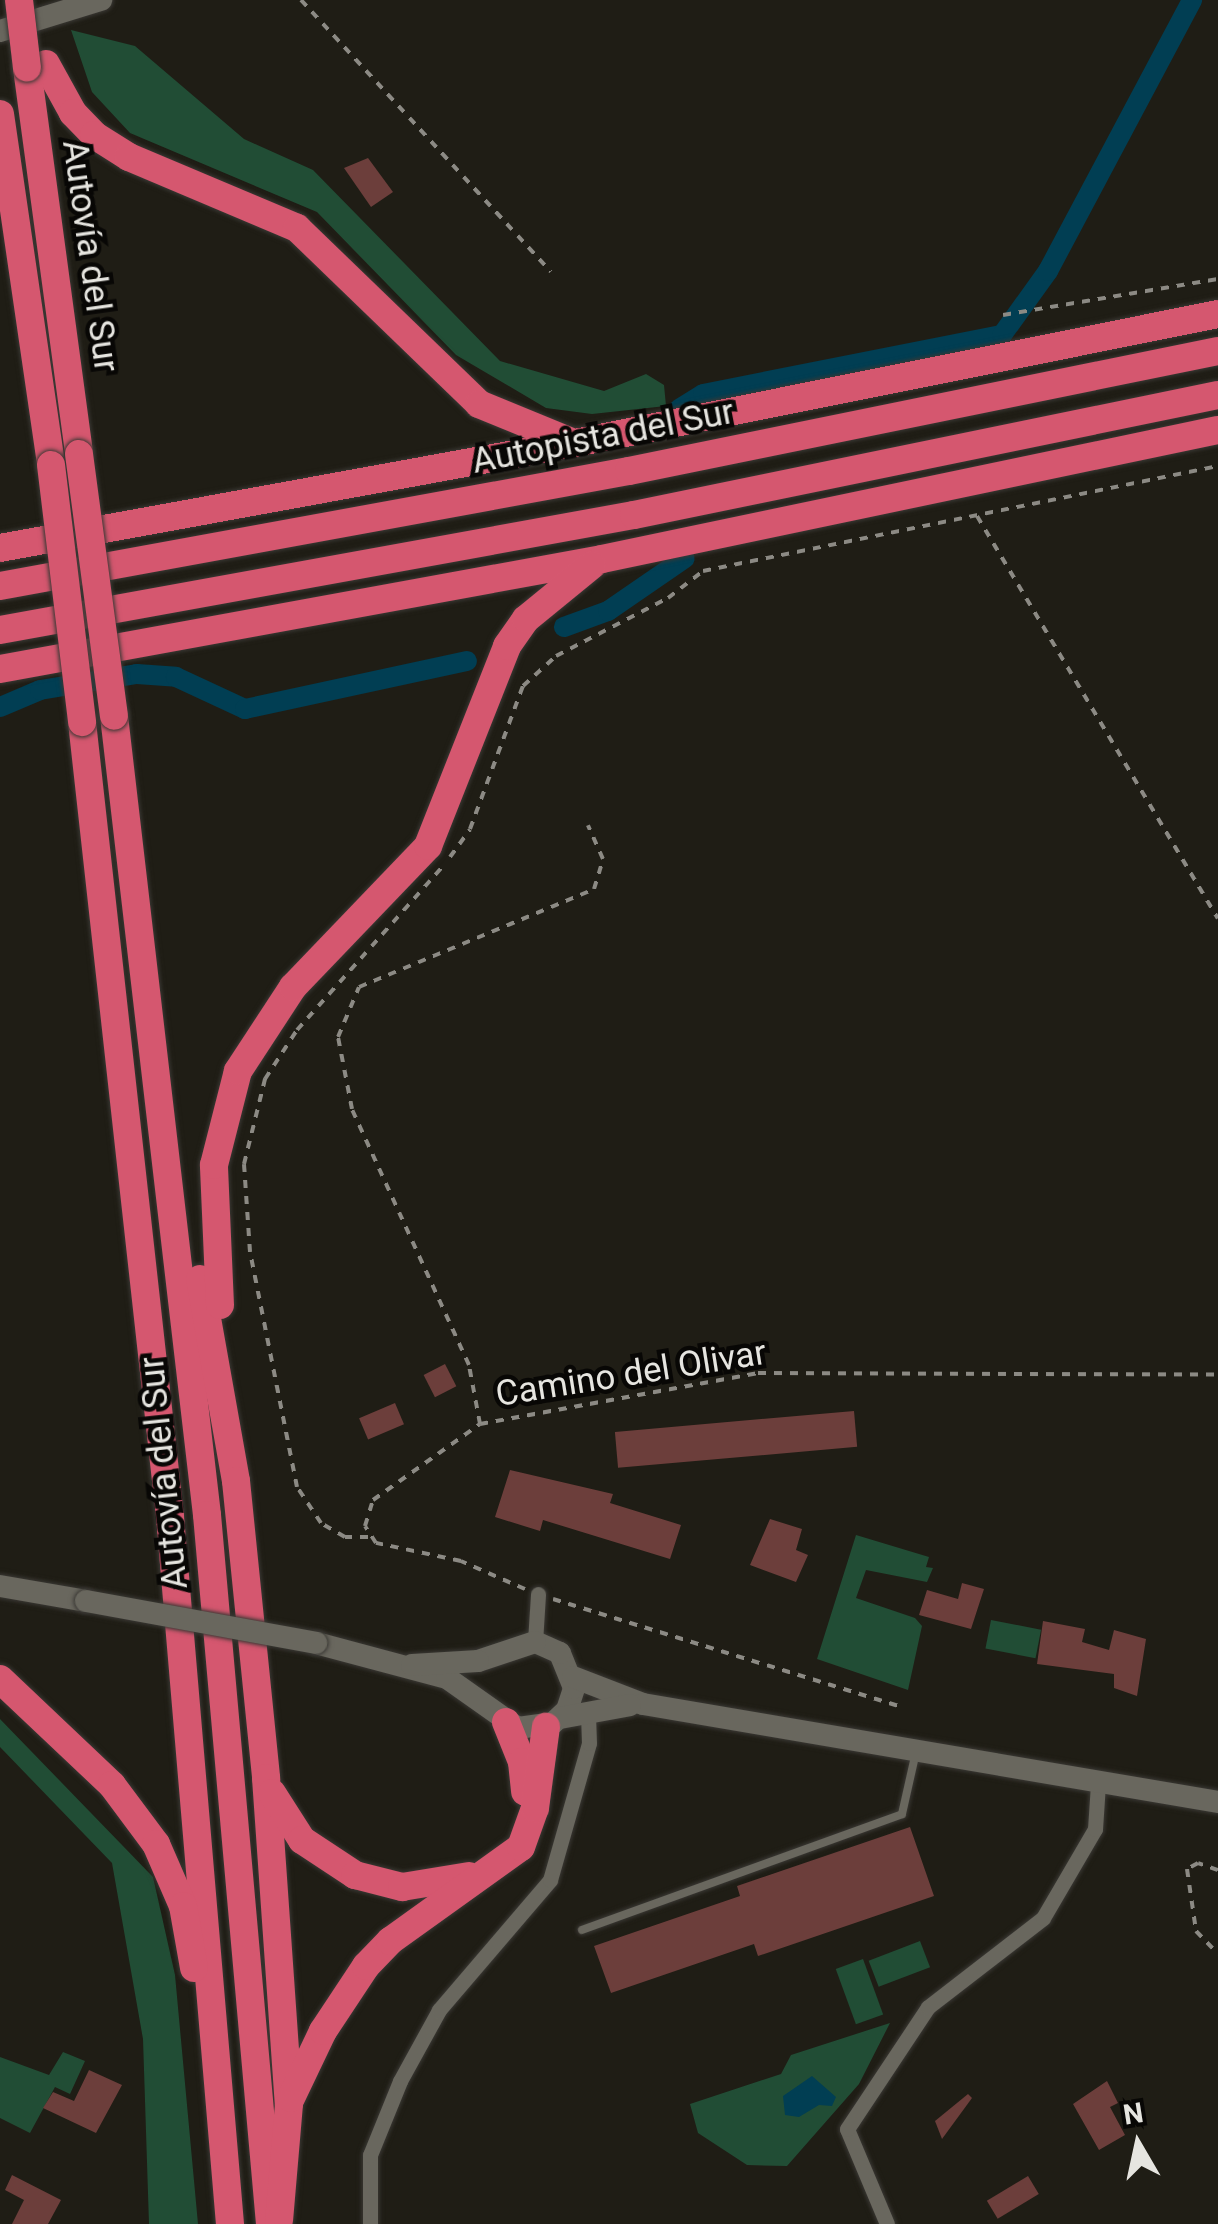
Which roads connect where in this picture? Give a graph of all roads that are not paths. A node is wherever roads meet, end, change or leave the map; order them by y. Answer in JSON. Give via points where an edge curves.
{"nodes":[{"id":1,"x":19,"y":0,"type":"edge"},
{"id":2,"x":37,"y":0,"type":"edge"},
{"id":3,"x":101,"y":0,"type":"edge"},
{"id":4,"x":0,"y":31,"type":"edge"},
{"id":5,"x":36,"y":66,"type":"junction"},
{"id":6,"x":1,"y":119,"type":"edge"},
{"id":7,"x":1218,"y":314,"type":"edge"},
{"id":8,"x":1218,"y":351,"type":"edge"},
{"id":9,"x":1218,"y":396,"type":"edge"},
{"id":10,"x":1218,"y":430,"type":"edge"},
{"id":11,"x":575,"y":444,"type":"junction"},
{"id":12,"x":0,"y":548,"type":"edge"},
{"id":13,"x":602,"y":559,"type":"junction"},
{"id":14,"x":0,"y":586,"type":"edge"},
{"id":15,"x":0,"y":630,"type":"edge"},
{"id":16,"x":0,"y":668,"type":"edge"},
{"id":17,"x":155,"y":1037,"type":"junction"},
{"id":18,"x":222,"y":1396,"type":"junction"},
{"id":19,"x":0,"y":1586,"type":"edge"},
{"id":20,"x":538,"y":1594,"type":"road end"},
{"id":21,"x":535,"y":1642,"type":"junction"},
{"id":22,"x":505,"y":1651,"type":"junction"},
{"id":23,"x":412,"y":1665,"type":"junction"},
{"id":24,"x":574,"y":1676,"type":"junction"},
{"id":25,"x":0,"y":1679,"type":"edge"},
{"id":26,"x":643,"y":1704,"type":"junction"},
{"id":27,"x":588,"y":1710,"type":"junction"},
{"id":28,"x":498,"y":1713,"type":"junction"},
{"id":29,"x":553,"y":1722,"type":"junction"},
{"id":30,"x":916,"y":1752,"type":"junction"},
{"id":31,"x":266,"y":1778,"type":"junction"},
{"id":32,"x":1098,"y":1784,"type":"junction"},
{"id":33,"x":1218,"y":1802,"type":"edge"},
{"id":34,"x":582,"y":1930,"type":"dead end"},
{"id":35,"x":289,"y":2104,"type":"junction"},
{"id":36,"x":224,"y":2129,"type":"junction"},
{"id":37,"x":230,"y":2224,"type":"edge"},
{"id":38,"x":270,"y":2224,"type":"edge"},
{"id":39,"x":278,"y":2224,"type":"edge"},
{"id":40,"x":370,"y":2224,"type":"edge"},
{"id":41,"x":888,"y":2224,"type":"edge"}],
"edges":[{"from":1,"to":5,"type":"highway","bridge":true},
{"from":2,"to":5,"type":"highway"},
{"from":3,"to":4,"type":"main road"},
{"from":5,"to":11,"type":"highway","via":[[94,134],[129,157],[298,228],[479,404]]},
{"from":5,"to":17,"type":"highway","name":"Autovía del Sur","bridge":true},
{"from":6,"to":36,"type":"highway","name":"Autovía del Sur","bridge":true,"via":[[82,722],[153,1340]]},
{"from":7,"to":11,"type":"highway"},
{"from":8,"to":14,"type":"highway","name":"Autopista del Sur","via":[[630,471]]},
{"from":9,"to":15,"type":"highway","via":[[634,515]]},
{"from":10,"to":13,"type":"highway"},
{"from":11,"to":12,"type":"highway"},
{"from":13,"to":16,"type":"highway"},
{"from":13,"to":18,"type":"highway","via":[[526,618],[491,682],[447,812],[428,846],[294,987],[238,1071],[214,1165]]},
{"from":17,"to":18,"type":"highway","via":[[181,1141]]},
{"from":17,"to":38,"type":"highway","name":"Autovía del Sur","via":[[207,1515]]},
{"from":18,"to":31,"type":"highway"},
{"from":19,"to":23,"type":"main road","bridge":true},
{"from":20,"to":21,"type":"street"},
{"from":21,"to":22,"type":"main road"},
{"from":21,"to":24,"type":"main road","via":[[560,1653]]},
{"from":22,"to":23,"type":"main road","via":[[448,1666]]},
{"from":22,"to":28,"type":"main road","via":[[489,1672]]},
{"from":23,"to":28,"type":"main road"},
{"from":24,"to":26,"type":"main road"},
{"from":24,"to":29,"type":"main road","via":[[572,1699]]},
{"from":25,"to":36,"type":"highway","via":[[112,1785],[172,1874]]},
{"from":26,"to":27,"type":"main road"},
{"from":26,"to":30,"type":"main road"},
{"from":27,"to":29,"type":"main road"},
{"from":27,"to":40,"type":"street","via":[[589,1743],[550,1880],[438,2010],[400,2081],[370,2155]]},
{"from":28,"to":29,"type":"main road"},
{"from":28,"to":31,"type":"highway","via":[[524,1778],[520,1826],[500,1857],[451,1882],[402,1886],[336,1867],[289,1825]]},
{"from":29,"to":35,"type":"highway","via":[[521,1846],[390,1941],[366,1966],[323,2031]]},
{"from":30,"to":32,"type":"main road"},
{"from":30,"to":34,"type":"lane","via":[[902,1814]]},
{"from":31,"to":35,"type":"highway"},
{"from":32,"to":33,"type":"main road"},
{"from":32,"to":41,"type":"street","via":[[1095,1830],[1043,1918],[928,2007],[847,2128]]},
{"from":35,"to":39,"type":"highway"},
{"from":36,"to":37,"type":"highway","name":"Autovía del Sur"}]}
